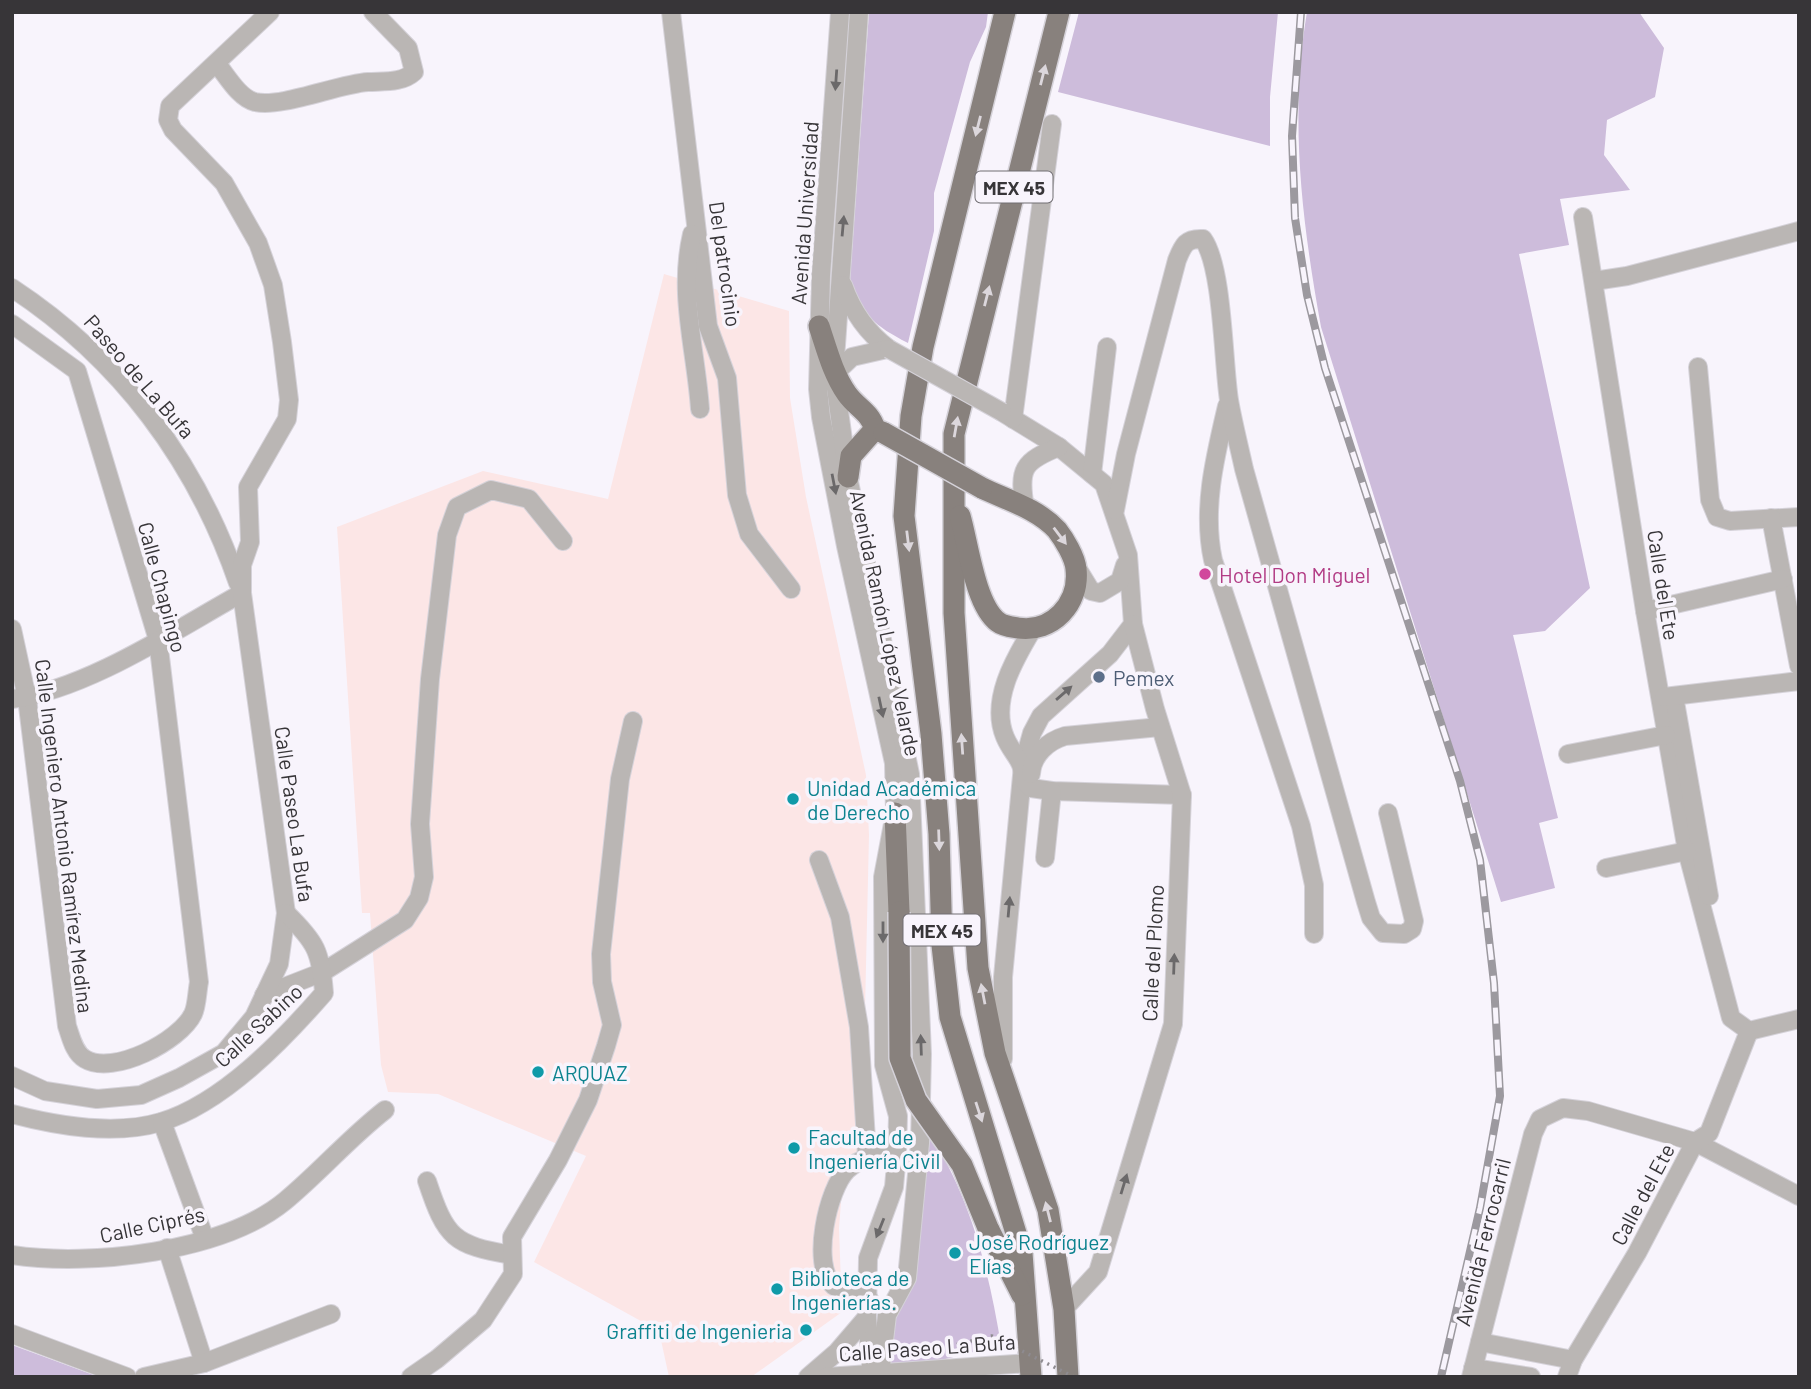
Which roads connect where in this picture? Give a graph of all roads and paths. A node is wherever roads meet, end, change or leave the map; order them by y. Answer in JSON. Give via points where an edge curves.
{"nodes":[{"id":1,"x":271,"y":12,"type":"edge"},
{"id":2,"x":373,"y":12,"type":"edge"},
{"id":3,"x":671,"y":12,"type":"edge"},
{"id":4,"x":840,"y":12,"type":"edge"},
{"id":5,"x":859,"y":12,"type":"edge"},
{"id":6,"x":1005,"y":12,"type":"edge"},
{"id":7,"x":1059,"y":12,"type":"edge"},
{"id":8,"x":217,"y":64,"type":"junction"},
{"id":9,"x":1052,"y":124,"type":"dead end"},
{"id":10,"x":1584,"y":217,"type":"dead end"},
{"id":11,"x":696,"y":221,"type":"junction"},
{"id":12,"x":1799,"y":232,"type":"edge"},
{"id":13,"x":839,"y":275,"type":"junction"},
{"id":14,"x":1594,"y":281,"type":"junction"},
{"id":15,"x":12,"y":288,"type":"edge"},
{"id":16,"x":12,"y":324,"type":"edge"},
{"id":17,"x":819,"y":327,"type":"junction"},
{"id":18,"x":1107,"y":347,"type":"dead end"},
{"id":19,"x":888,"y":349,"type":"junction"},
{"id":20,"x":1698,"y":367,"type":"dead end"},
{"id":21,"x":834,"y":374,"type":"junction"},
{"id":22,"x":818,"y":389,"type":"junction"},
{"id":23,"x":1229,"y":400,"type":"junction"},
{"id":24,"x":700,"y":409,"type":"dead end"},
{"id":25,"x":1008,"y":416,"type":"junction"},
{"id":26,"x":829,"y":417,"type":"junction"},
{"id":27,"x":879,"y":431,"type":"junction"},
{"id":28,"x":1059,"y":447,"type":"junction"},
{"id":29,"x":1092,"y":474,"type":"junction"},
{"id":30,"x":848,"y":477,"type":"junction"},
{"id":31,"x":953,"y":494,"type":"junction"},
{"id":32,"x":1025,"y":508,"type":"junction"},
{"id":33,"x":1115,"y":510,"type":"junction"},
{"id":34,"x":1799,"y":517,"type":"edge"},
{"id":35,"x":1771,"y":519,"type":"junction"},
{"id":36,"x":563,"y":541,"type":"dead end"},
{"id":37,"x":1128,"y":555,"type":"junction"},
{"id":38,"x":1077,"y":568,"type":"junction"},
{"id":39,"x":1783,"y":579,"type":"junction"},
{"id":40,"x":792,"y":589,"type":"dead end"},
{"id":41,"x":242,"y":593,"type":"junction"},
{"id":42,"x":1645,"y":611,"type":"junction"},
{"id":43,"x":1133,"y":624,"type":"junction"},
{"id":44,"x":12,"y":629,"type":"edge"},
{"id":45,"x":1032,"y":630,"type":"junction"},
{"id":46,"x":158,"y":640,"type":"junction"},
{"id":47,"x":1799,"y":666,"type":"edge"},
{"id":48,"x":1799,"y":681,"type":"edge"},
{"id":49,"x":1667,"y":697,"type":"junction"},
{"id":50,"x":20,"y":698,"type":"edge"},
{"id":51,"x":633,"y":721,"type":"dead end"},
{"id":52,"x":1160,"y":727,"type":"junction"},
{"id":53,"x":1666,"y":735,"type":"junction"},
{"id":54,"x":1568,"y":754,"type":"dead end"},
{"id":55,"x":1023,"y":765,"type":"junction"},
{"id":56,"x":1031,"y":788,"type":"junction"},
{"id":57,"x":1052,"y":790,"type":"junction"},
{"id":58,"x":1182,"y":795,"type":"junction"},
{"id":59,"x":895,"y":813,"type":"junction"},
{"id":60,"x":1388,"y":813,"type":"dead end"},
{"id":61,"x":1687,"y":851,"type":"junction"},
{"id":62,"x":1045,"y":858,"type":"dead end"},
{"id":63,"x":819,"y":860,"type":"dead end"},
{"id":64,"x":1606,"y":868,"type":"dead end"},
{"id":65,"x":286,"y":913,"type":"junction"},
{"id":66,"x":1314,"y":934,"type":"dead end"},
{"id":67,"x":1714,"y":957,"type":"junction"},
{"id":68,"x":323,"y":972,"type":"junction"},
{"id":69,"x":264,"y":995,"type":"junction"},
{"id":70,"x":1799,"y":1019,"type":"edge"},
{"id":71,"x":1749,"y":1031,"type":"junction"},
{"id":72,"x":75,"y":1049,"type":"joint"},
{"id":73,"x":1003,"y":1073,"type":"junction"},
{"id":74,"x":12,"y":1076,"type":"edge"},
{"id":75,"x":385,"y":1110,"type":"dead end"},
{"id":76,"x":12,"y":1114,"type":"edge"},
{"id":77,"x":162,"y":1122,"type":"junction"},
{"id":78,"x":1695,"y":1142,"type":"junction"},
{"id":79,"x":897,"y":1153,"type":"junction"},
{"id":80,"x":867,"y":1156,"type":"junction"},
{"id":81,"x":427,"y":1181,"type":"dead end"},
{"id":82,"x":894,"y":1186,"type":"junction"},
{"id":83,"x":1799,"y":1196,"type":"edge"},
{"id":84,"x":916,"y":1204,"type":"junction"},
{"id":85,"x":205,"y":1239,"type":"junction"},
{"id":86,"x":167,"y":1248,"type":"junction"},
{"id":87,"x":12,"y":1255,"type":"edge"},
{"id":88,"x":512,"y":1255,"type":"junction"},
{"id":89,"x":1027,"y":1304,"type":"junction"},
{"id":90,"x":868,"y":1308,"type":"junction"},
{"id":91,"x":1064,"y":1309,"type":"junction"},
{"id":92,"x":331,"y":1314,"type":"dead end"},
{"id":93,"x":12,"y":1334,"type":"edge"},
{"id":94,"x":1480,"y":1342,"type":"junction"},
{"id":95,"x":950,"y":1346,"type":"dead end"},
{"id":96,"x":204,"y":1363,"type":"junction"},
{"id":97,"x":1570,"y":1368,"type":"edge"},
{"id":98,"x":1031,"y":1370,"type":"edge"},
{"id":99,"x":1472,"y":1373,"type":"edge"},
{"id":100,"x":876,"y":1376,"type":"edge"},
{"id":101,"x":127,"y":1377,"type":"edge"},
{"id":102,"x":144,"y":1377,"type":"edge"},
{"id":103,"x":411,"y":1377,"type":"edge"},
{"id":104,"x":808,"y":1377,"type":"edge"},
{"id":105,"x":826,"y":1377,"type":"edge"},
{"id":106,"x":1068,"y":1377,"type":"edge"},
{"id":107,"x":1074,"y":1377,"type":"edge"},
{"id":108,"x":1531,"y":1377,"type":"edge"}],
"edges":[{"from":1,"to":8,"type":"street"},
{"from":2,"to":8,"type":"street","via":[[408,48],[414,72],[406,79],[356,83],[255,102],[242,94]]},
{"from":3,"to":11,"type":"street","name":"Del patrocinio"},
{"from":4,"to":17,"type":"street","name":"Avenida Universidad","one_way":true},
{"from":13,"to":5,"type":"street","name":"Avenida Universidad","one_way":true},
{"from":6,"to":89,"type":"main road","number":"MEX 45","one_way":true,"via":[[923,347],[905,473],[904,516],[931,734],[950,1017],[1015,1225]]},
{"from":31,"to":7,"type":"main road","number":"MEX 45","one_way":true,"via":[[954,434]]},
{"from":8,"to":41,"type":"street","via":[[170,106],[168,120],[224,183],[258,243],[273,285],[289,400],[287,419],[248,487],[250,542],[242,565]]},
{"from":9,"to":25,"type":"street"},
{"from":10,"to":14,"type":"street","name":"Calle del Ete"},
{"from":11,"to":24,"type":"street","via":[[687,256],[686,292]]},
{"from":11,"to":40,"type":"street","name":"Del patrocinio","via":[[708,326],[727,377],[737,495],[749,534]]},
{"from":12,"to":14,"type":"street"},
{"from":13,"to":19,"type":"street","name":"Calle del Plomo","via":[[850,307]]},
{"from":13,"to":21,"type":"street","name":"Avenida Universidad"},
{"from":14,"to":42,"type":"street","name":"Calle del Ete"},
{"from":15,"to":41,"type":"street","name":"Paseo de La Bufa","via":[[74,332],[166,435],[203,496]]},
{"from":16,"to":46,"type":"street","name":"Calle Chapingo","via":[[76,370]]},
{"from":17,"to":21,"type":"main road"},
{"from":17,"to":22,"type":"street","name":"Avenida Universidad"},
{"from":18,"to":29,"type":"street"},
{"from":19,"to":21,"type":"street","via":[[852,357]]},
{"from":19,"to":25,"type":"street","name":"Calle del Plomo","bridge":true},
{"from":20,"to":35,"type":"street","via":[[1710,500],[1717,517],[1730,521]]},
{"from":21,"to":22,"type":"street"},
{"from":21,"to":26,"type":"street","name":"Avenida Universidad"},
{"from":21,"to":27,"type":"main road"},
{"from":22,"to":26,"type":"street","name":"Avenida Universidad"},
{"from":23,"to":33,"type":"street","via":[[1208,246],[1203,239],[1192,238],[1183,244],[1177,260]]},
{"from":23,"to":60,"type":"street","via":[[1244,469],[1369,910],[1383,933],[1404,934],[1414,921]]},
{"from":23,"to":66,"type":"street","via":[[1207,533],[1301,826],[1314,885]]},
{"from":25,"to":28,"type":"street","name":"Calle del Plomo"},
{"from":26,"to":30,"type":"street","name":"Avenida Ramón López Velarde"},
{"from":26,"to":59,"type":"street","name":"Avenida Ramón López Velarde","one_way":true,"via":[[894,763]]},
{"from":27,"to":30,"type":"main road","via":[[851,456]]},
{"from":27,"to":32,"type":"main road","bridge":true},
{"from":28,"to":29,"type":"street","name":"Calle del Plomo"},
{"from":28,"to":32,"type":"street","via":[[1033,457],[1023,471]]},
{"from":29,"to":33,"type":"street","name":"Calle del Plomo","via":[[1104,484]]},
{"from":84,"to":30,"type":"street","name":"Avenida Ramón López Velarde","one_way":true,"via":[[922,1054],[910,774]]},
{"from":31,"to":45,"type":"main road","via":[[986,608],[998,622]]},
{"from":73,"to":31,"type":"main road","number":"MEX 45","one_way":true,"via":[[974,941],[954,613]]},
{"from":32,"to":38,"type":"main road","one_way":true,"via":[[1057,530]]},
{"from":33,"to":37,"type":"street","name":"Calle del Plomo"},
{"from":34,"to":35,"type":"street"},
{"from":35,"to":39,"type":"street"},
{"from":36,"to":68,"type":"street","via":[[529,499],[491,490],[457,507],[447,534],[430,679],[420,824],[424,877],[419,898],[405,920]]},
{"from":37,"to":38,"type":"street","via":[[1120,581],[1100,593],[1091,591]]},
{"from":37,"to":43,"type":"street","name":"Calle del Plomo"},
{"from":38,"to":45,"type":"main road","via":[[1072,596],[1059,618]]},
{"from":39,"to":42,"type":"street"},
{"from":39,"to":47,"type":"street"},
{"from":41,"to":46,"type":"street"},
{"from":41,"to":65,"type":"street","name":"Calle Paseo La Bufa"},
{"from":42,"to":49,"type":"street","name":"Calle del Ete"},
{"from":43,"to":52,"type":"street","name":"Calle del Plomo"},
{"from":55,"to":43,"type":"street","one_way":true,"via":[[1041,716],[1110,654]]},
{"from":44,"to":50,"type":"street","name":"Calle Ingeniero Antonio Ramírez Medina"},
{"from":45,"to":55,"type":"street","via":[[1006,677],[1002,713],[1005,736]]},
{"from":46,"to":50,"type":"street","via":[[71,682]]},
{"from":46,"to":72,"type":"street","name":"Calle Chapingo","via":[[199,982],[194,1013],[180,1033],[154,1050],[104,1063],[85,1060]]},
{"from":48,"to":49,"type":"street"},
{"from":49,"to":53,"type":"street","name":"Calle del Ete"},
{"from":49,"to":67,"type":"street","name":"Calle del Ete","via":[[1714,922]]},
{"from":50,"to":72,"type":"street","name":"Calle Ingeniero Antonio Ramírez Medina","via":[[67,1026]]},
{"from":51,"to":88,"type":"street","via":[[620,779],[601,954],[612,1025],[588,1100],[512,1237]]},
{"from":52,"to":56,"type":"street","via":[[1052,740],[1035,758]]},
{"from":52,"to":58,"type":"street","name":"Calle del Plomo"},
{"from":53,"to":54,"type":"street"},
{"from":53,"to":61,"type":"street","name":"Calle del Ete"},
{"from":55,"to":56,"type":"street","via":[[1024,781]]},
{"from":73,"to":55,"type":"street","one_way":true,"via":[[1003,977]]},
{"from":56,"to":57,"type":"street"},
{"from":57,"to":58,"type":"street"},
{"from":57,"to":62,"type":"street"},
{"from":91,"to":58,"type":"street","name":"Calle del Plomo","one_way":true,"via":[[1098,1272],[1173,1024]]},
{"from":59,"to":79,"type":"street","name":"Avenida Ramón López Velarde","one_way":true,"via":[[883,890],[884,1065],[898,1116]]},
{"from":59,"to":89,"type":"main road","bridge":true,"via":[[900,1058],[916,1100],[962,1165]]},
{"from":61,"to":64,"type":"street"},
{"from":61,"to":67,"type":"street","name":"Calle del Ete"},
{"from":63,"to":80,"type":"street","via":[[840,917],[859,1027]]},
{"from":65,"to":68,"type":"street","name":"Calle Sabino","via":[[312,938]]},
{"from":65,"to":69,"type":"street","name":"Calle Paseo La Bufa","via":[[279,964]]},
{"from":67,"to":71,"type":"street","name":"Calle del Ete","via":[[1731,1018]]},
{"from":68,"to":69,"type":"street"},
{"from":68,"to":77,"type":"street","name":"Calle Sabino","via":[[324,993],[245,1073]]},
{"from":69,"to":74,"type":"street","name":"Calle Paseo La Bufa","via":[[254,1017],[224,1053],[141,1095],[97,1099],[46,1091]]},
{"from":70,"to":71,"type":"street"},
{"from":71,"to":78,"type":"street","name":"Calle del Ete","via":[[1709,1133]]},
{"from":91,"to":73,"type":"main road","number":"MEX 45","one_way":true,"via":[[1048,1210]]},
{"from":75,"to":85,"type":"street","name":"Calle Ciprés","via":[[284,1202]]},
{"from":76,"to":77,"type":"street","name":"Calle Sabino","via":[[95,1128]]},
{"from":77,"to":85,"type":"street"},
{"from":78,"to":83,"type":"street"},
{"from":78,"to":94,"type":"street","name":"Avenida Ferrocarril","via":[[1588,1111],[1563,1108],[1540,1119]]},
{"from":78,"to":97,"type":"street","name":"Calle del Ete"},
{"from":79,"to":80,"type":"street"},
{"from":79,"to":82,"type":"street","name":"Avenida Ramón López Velarde"},
{"from":80,"to":90,"type":"street","via":[[837,1182],[821,1259],[834,1286]]},
{"from":81,"to":88,"type":"street","via":[[446,1229],[472,1248]]},
{"from":82,"to":84,"type":"street"},
{"from":82,"to":90,"type":"street","name":"Avenida Ramón López Velarde","one_way":true,"via":[[868,1258]]},
{"from":84,"to":100,"type":"street","name":"Avenida Ramón López Velarde","via":[[907,1278],[887,1315]]},
{"from":85,"to":86,"type":"street","name":"Calle Ciprés"},
{"from":86,"to":87,"type":"street","name":"Calle Ciprés","via":[[75,1261]]},
{"from":86,"to":96,"type":"street"},
{"from":88,"to":103,"type":"street","via":[[513,1274],[483,1320]]},
{"from":89,"to":98,"type":"main road","number":"MEX 45"},
{"from":90,"to":100,"type":"street","name":"Avenida Ramón López Velarde"},
{"from":90,"to":104,"type":"street","via":[[837,1352]]},
{"from":91,"to":106,"type":"main road","number":"MEX 45"},
{"from":92,"to":96,"type":"street"},
{"from":93,"to":101,"type":"street"},
{"from":94,"to":97,"type":"street"},
{"from":94,"to":99,"type":"street","name":"Avenida Ferrocarril"},
{"from":95,"to":107,"type":"path","bridge":true,"via":[[992,1336]]},
{"from":96,"to":102,"type":"street"},
{"from":98,"to":100,"type":"street","name":"Calle Paseo La Bufa"},
{"from":99,"to":108,"type":"street"},
{"from":100,"to":105,"type":"street","name":"Calle Paseo La Bufa"}]}
